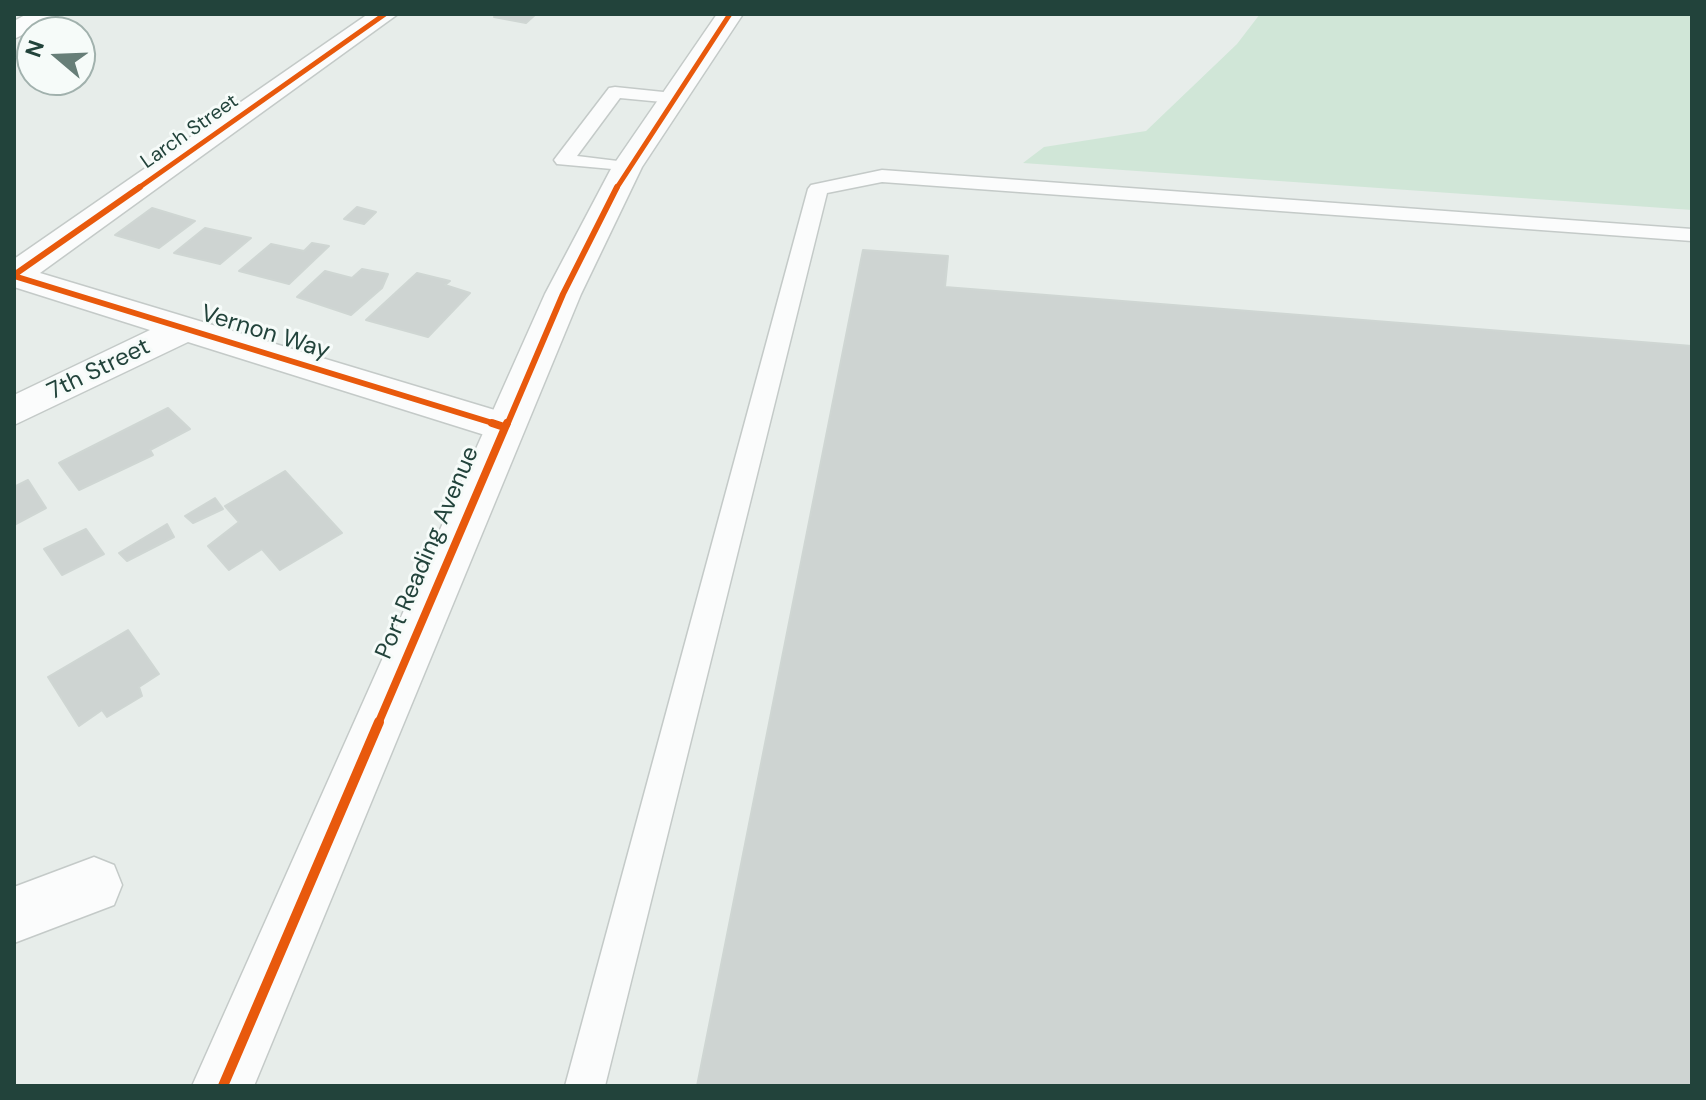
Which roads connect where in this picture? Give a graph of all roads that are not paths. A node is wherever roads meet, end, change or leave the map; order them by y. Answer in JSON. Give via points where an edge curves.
{"nodes":[{"id":1,"x":46,"y":14,"type":"edge"},
{"id":2,"x":385,"y":14,"type":"edge"},
{"id":3,"x":730,"y":14,"type":"edge"},
{"id":4,"x":14,"y":31,"type":"edge"},
{"id":5,"x":673,"y":98,"type":"junction"},
{"id":6,"x":627,"y":167,"type":"junction"},
{"id":7,"x":1692,"y":235,"type":"edge"},
{"id":8,"x":14,"y":276,"type":"edge"},
{"id":9,"x":184,"y":329,"type":"junction"},
{"id":10,"x":14,"y":411,"type":"edge"},
{"id":11,"x":504,"y":427,"type":"junction"},
{"id":12,"x":94,"y":885,"type":"dead end"},
{"id":13,"x":14,"y":915,"type":"edge"},
{"id":14,"x":223,"y":1086,"type":"edge"},
{"id":15,"x":585,"y":1086,"type":"edge"}],
"edges":[{"from":1,"to":4,"type":"street"},
{"from":2,"to":8,"type":"street","name":"Larch Street"},
{"from":3,"to":5,"type":"street","name":"Port Reading Avenue"},
{"from":5,"to":6,"type":"street","name":"Port Reading Avenue"},
{"from":5,"to":6,"type":"lane","via":[[615,92],[564,160]]},
{"from":6,"to":11,"type":"street","name":"Port Reading Avenue"},
{"from":7,"to":15,"type":"lane","via":[[882,176],[818,189]]},
{"from":8,"to":9,"type":"street","name":"Vernon Way"},
{"from":9,"to":10,"type":"street","name":"7th Street"},
{"from":9,"to":11,"type":"street","name":"Vernon Way"},
{"from":11,"to":14,"type":"street","name":"Port Reading Avenue"},
{"from":12,"to":13,"type":"street"}]}
